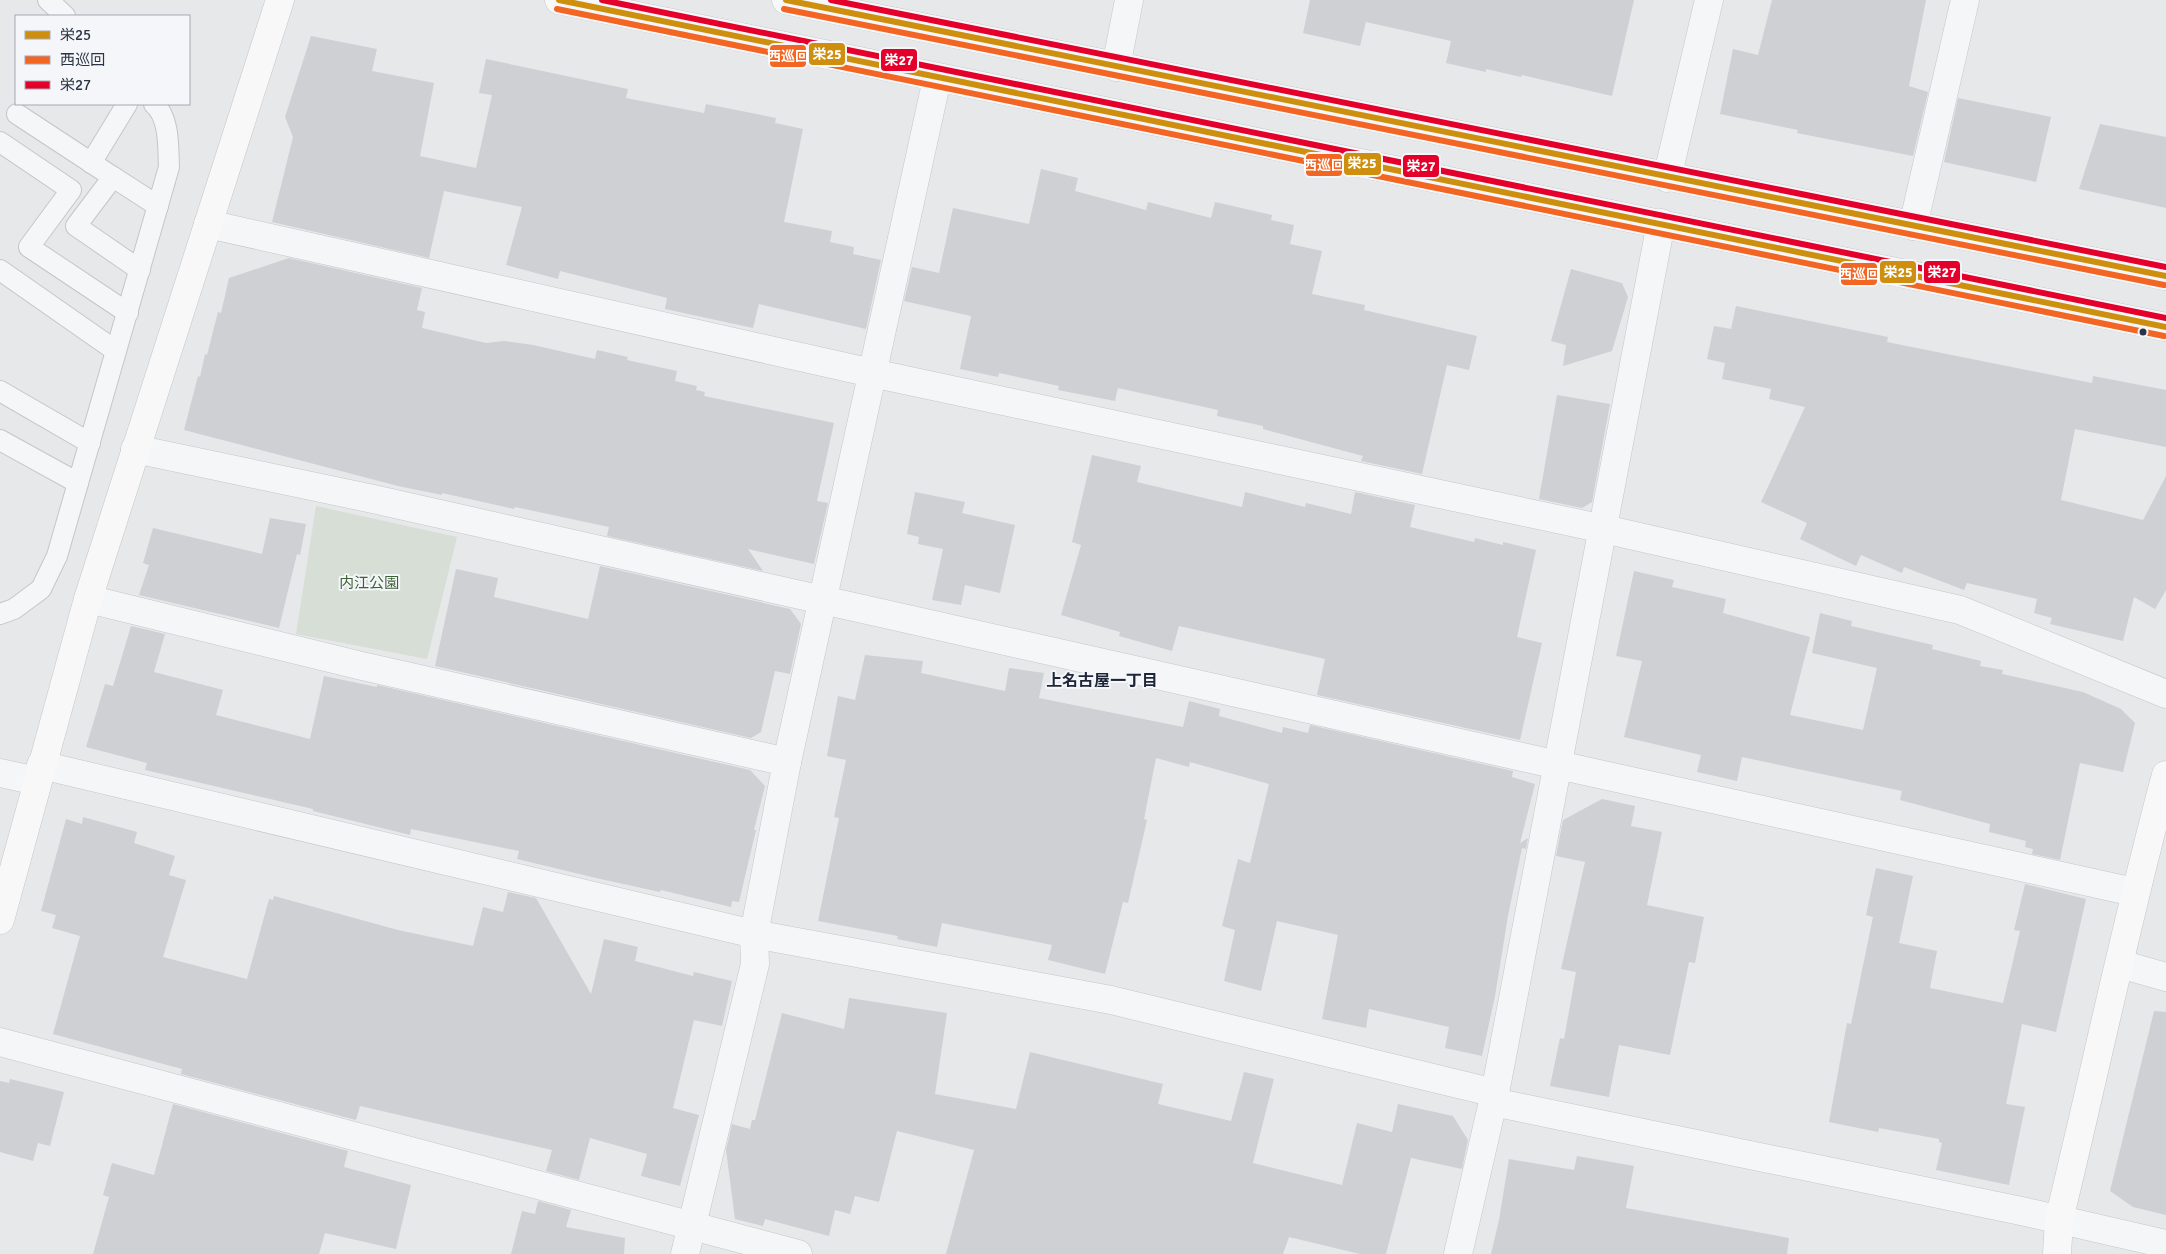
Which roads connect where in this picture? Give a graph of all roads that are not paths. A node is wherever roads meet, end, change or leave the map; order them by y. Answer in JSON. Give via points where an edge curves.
{"nodes":[{"id":1,"x":48,"y":0,"type":"edge"},
{"id":2,"x":280,"y":0,"type":"edge"},
{"id":3,"x":558,"y":0,"type":"edge"},
{"id":4,"x":786,"y":0,"type":"edge"},
{"id":5,"x":1129,"y":0,"type":"edge"},
{"id":6,"x":1709,"y":0,"type":"edge"},
{"id":7,"x":1965,"y":0,"type":"edge"},
{"id":8,"x":64,"y":15,"type":"edge"},
{"id":9,"x":1116,"y":67,"type":"junction"},
{"id":10,"x":937,"y":79,"type":"junction"},
{"id":11,"x":126,"y":105,"type":"edge"},
{"id":12,"x":155,"y":105,"type":"edge"},
{"id":13,"x":21,"y":109,"type":"edge"},
{"id":14,"x":0,"y":141,"type":"edge"},
{"id":15,"x":91,"y":163,"type":"junction"},
{"id":16,"x":112,"y":177,"type":"junction"},
{"id":17,"x":1667,"y":178,"type":"junction"},
{"id":18,"x":158,"y":206,"type":"junction"},
{"id":19,"x":1661,"y":223,"type":"junction"},
{"id":20,"x":208,"y":224,"type":"junction"},
{"id":21,"x":1913,"y":226,"type":"junction"},
{"id":22,"x":0,"y":270,"type":"edge"},
{"id":23,"x":140,"y":270,"type":"junction"},
{"id":24,"x":2166,"y":276,"type":"edge"},
{"id":25,"x":128,"y":312,"type":"junction"},
{"id":26,"x":2166,"y":327,"type":"edge"},
{"id":27,"x":116,"y":351,"type":"junction"},
{"id":28,"x":872,"y":373,"type":"junction"},
{"id":29,"x":0,"y":392,"type":"edge"},
{"id":30,"x":0,"y":440,"type":"edge"},
{"id":31,"x":90,"y":443,"type":"junction"},
{"id":32,"x":135,"y":449,"type":"junction"},
{"id":33,"x":78,"y":483,"type":"junction"},
{"id":34,"x":1604,"y":529,"type":"junction"},
{"id":35,"x":88,"y":598,"type":"junction"},
{"id":36,"x":823,"y":599,"type":"junction"},
{"id":37,"x":0,"y":614,"type":"edge"},
{"id":38,"x":2166,"y":694,"type":"edge"},
{"id":39,"x":787,"y":762,"type":"junction"},
{"id":40,"x":1558,"y":765,"type":"junction"},
{"id":41,"x":0,"y":773,"type":"edge"},
{"id":42,"x":39,"y":773,"type":"junction"},
{"id":43,"x":2166,"y":775,"type":"edge"},
{"id":44,"x":2134,"y":892,"type":"junction"},
{"id":45,"x":0,"y":920,"type":"edge"},
{"id":46,"x":754,"y":934,"type":"junction"},
{"id":47,"x":2120,"y":964,"type":"junction"},
{"id":48,"x":2166,"y":977,"type":"edge"},
{"id":49,"x":0,"y":1042,"type":"edge"},
{"id":50,"x":1494,"y":1098,"type":"junction"},
{"id":51,"x":2059,"y":1220,"type":"junction"},
{"id":52,"x":692,"y":1226,"type":"junction"},
{"id":53,"x":2166,"y":1244,"type":"edge"},
{"id":54,"x":685,"y":1254,"type":"edge"},
{"id":55,"x":798,"y":1254,"type":"edge"},
{"id":56,"x":1458,"y":1254,"type":"edge"},
{"id":57,"x":2056,"y":1254,"type":"edge"}],
"edges":[{"from":1,"to":8,"type":"lane"},
{"from":2,"to":20,"type":"street"},
{"from":3,"to":10,"type":"street"},
{"from":4,"to":9,"type":"street"},
{"from":5,"to":9,"type":"street"},
{"from":6,"to":17,"type":"street"},
{"from":7,"to":21,"type":"street"},
{"from":9,"to":17,"type":"street"},
{"from":10,"to":19,"type":"street"},
{"from":10,"to":28,"type":"street"},
{"from":11,"to":15,"type":"lane"},
{"from":12,"to":18,"type":"lane","via":[[167,131],[170,167]]},
{"from":13,"to":14,"type":"lane"},
{"from":13,"to":15,"type":"lane"},
{"from":14,"to":25,"type":"lane","via":[[71,190],[29,247]]},
{"from":15,"to":16,"type":"lane"},
{"from":16,"to":18,"type":"lane"},
{"from":16,"to":23,"type":"lane","via":[[76,226]]},
{"from":17,"to":21,"type":"street"},
{"from":18,"to":23,"type":"lane"},
{"from":19,"to":26,"type":"street"},
{"from":19,"to":34,"type":"street"},
{"from":20,"to":28,"type":"street"},
{"from":20,"to":32,"type":"street"},
{"from":21,"to":24,"type":"street"},
{"from":22,"to":27,"type":"lane"},
{"from":23,"to":25,"type":"lane"},
{"from":25,"to":27,"type":"lane"},
{"from":27,"to":31,"type":"lane"},
{"from":28,"to":34,"type":"street"},
{"from":28,"to":36,"type":"street"},
{"from":29,"to":31,"type":"lane"},
{"from":30,"to":33,"type":"lane"},
{"from":31,"to":33,"type":"lane"},
{"from":32,"to":35,"type":"street"},
{"from":32,"to":36,"type":"street"},
{"from":33,"to":37,"type":"lane","via":[[57,556],[41,589],[14,609]]},
{"from":34,"to":38,"type":"street","via":[[1960,610]]},
{"from":34,"to":40,"type":"street"},
{"from":35,"to":39,"type":"street","via":[[362,666]]},
{"from":35,"to":42,"type":"street"},
{"from":36,"to":39,"type":"street"},
{"from":36,"to":40,"type":"street"},
{"from":39,"to":46,"type":"street"},
{"from":40,"to":44,"type":"street"},
{"from":40,"to":50,"type":"street"},
{"from":41,"to":42,"type":"street"},
{"from":42,"to":45,"type":"street"},
{"from":42,"to":46,"type":"street"},
{"from":43,"to":44,"type":"street"},
{"from":44,"to":47,"type":"street"},
{"from":46,"to":50,"type":"street","via":[[1111,1000]]},
{"from":46,"to":52,"type":"street","via":[[755,964]]},
{"from":47,"to":48,"type":"street"},
{"from":47,"to":51,"type":"street"},
{"from":49,"to":52,"type":"street"},
{"from":50,"to":51,"type":"street"},
{"from":50,"to":56,"type":"street"},
{"from":51,"to":53,"type":"street"},
{"from":51,"to":57,"type":"street"},
{"from":52,"to":54,"type":"street"},
{"from":52,"to":55,"type":"street"}]}
